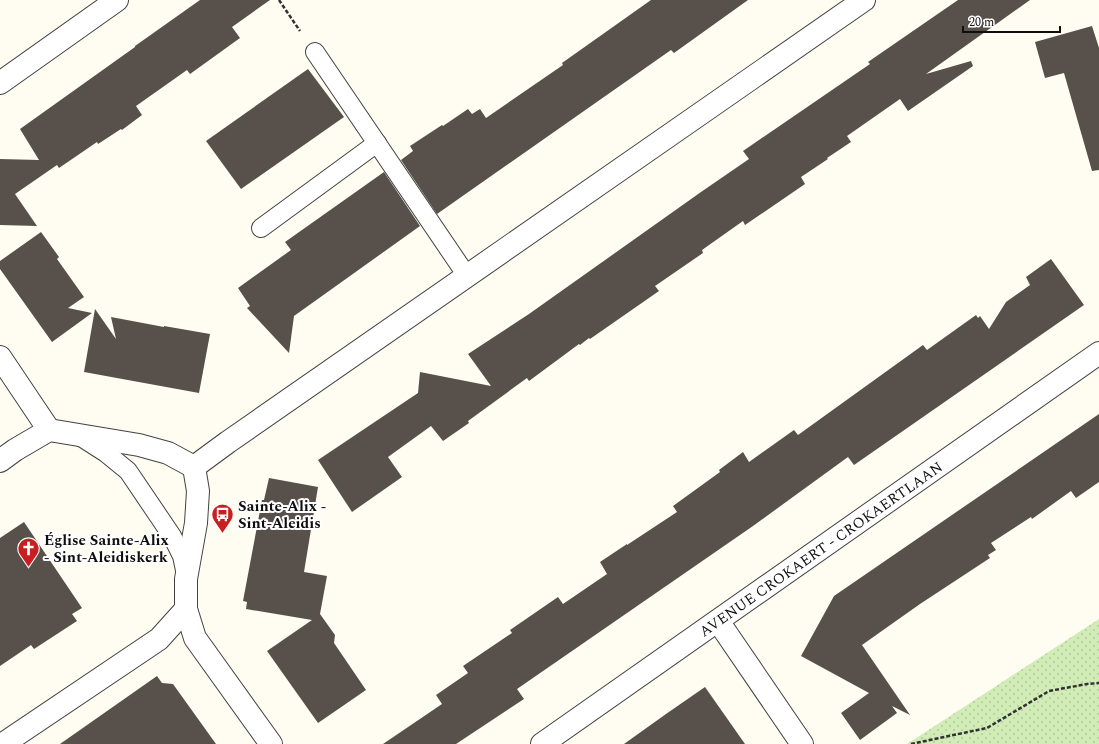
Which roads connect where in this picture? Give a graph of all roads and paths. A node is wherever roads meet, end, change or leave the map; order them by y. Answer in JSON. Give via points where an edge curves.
{"nodes":[{"id":1,"x":117,"y":0,"type":"edge"},
{"id":2,"x":279,"y":0,"type":"edge"},
{"id":3,"x":864,"y":0,"type":"edge"},
{"id":4,"x":315,"y":52,"type":"joint"},
{"id":5,"x":0,"y":83,"type":"edge"},
{"id":6,"x":377,"y":143,"type":"junction"},
{"id":7,"x":261,"y":228,"type":"dead end"},
{"id":8,"x":467,"y":276,"type":"junction"},
{"id":9,"x":1099,"y":353,"type":"edge"},
{"id":10,"x":0,"y":357,"type":"edge"},
{"id":11,"x":49,"y":430,"type":"junction"},
{"id":12,"x":78,"y":435,"type":"junction"},
{"id":13,"x":0,"y":461,"type":"edge"},
{"id":14,"x":194,"y":467,"type":"junction"},
{"id":15,"x":186,"y":579,"type":"junction"},
{"id":16,"x":186,"y":608,"type":"junction"},
{"id":17,"x":718,"y":621,"type":"junction"},
{"id":18,"x":1099,"y":683,"type":"edge"},
{"id":19,"x":3,"y":744,"type":"edge"},
{"id":20,"x":271,"y":744,"type":"edge"},
{"id":21,"x":542,"y":744,"type":"edge"},
{"id":22,"x":802,"y":744,"type":"edge"},
{"id":23,"x":911,"y":744,"type":"edge"}],
"edges":[{"from":1,"to":5,"type":"street"},
{"from":2,"to":4,"type":"path"},
{"from":3,"to":8,"type":"street"},
{"from":4,"to":6,"type":"lane"},
{"from":6,"to":7,"type":"lane"},
{"from":6,"to":8,"type":"lane"},
{"from":8,"to":14,"type":"street"},
{"from":9,"to":17,"type":"street","name":"AVENUE CROKAERT - CROKAERTLAAN"},
{"from":10,"to":11,"type":"street"},
{"from":11,"to":12,"type":"street"},
{"from":11,"to":13,"type":"street"},
{"from":12,"to":14,"type":"street","via":[[139,445],[168,453]]},
{"from":12,"to":15,"type":"lane","via":[[128,471],[172,536],[182,556]]},
{"from":14,"to":15,"type":"street","via":[[198,491],[196,523]]},
{"from":15,"to":16,"type":"street"},
{"from":16,"to":19,"type":"street","via":[[158,639]]},
{"from":16,"to":20,"type":"street","via":[[195,638]]},
{"from":17,"to":21,"type":"street","name":"AVENUE CROKAERT - CROKAERTLAAN"},
{"from":17,"to":22,"type":"street"},
{"from":18,"to":23,"type":"path","via":[[1049,691],[987,728]]}]}
